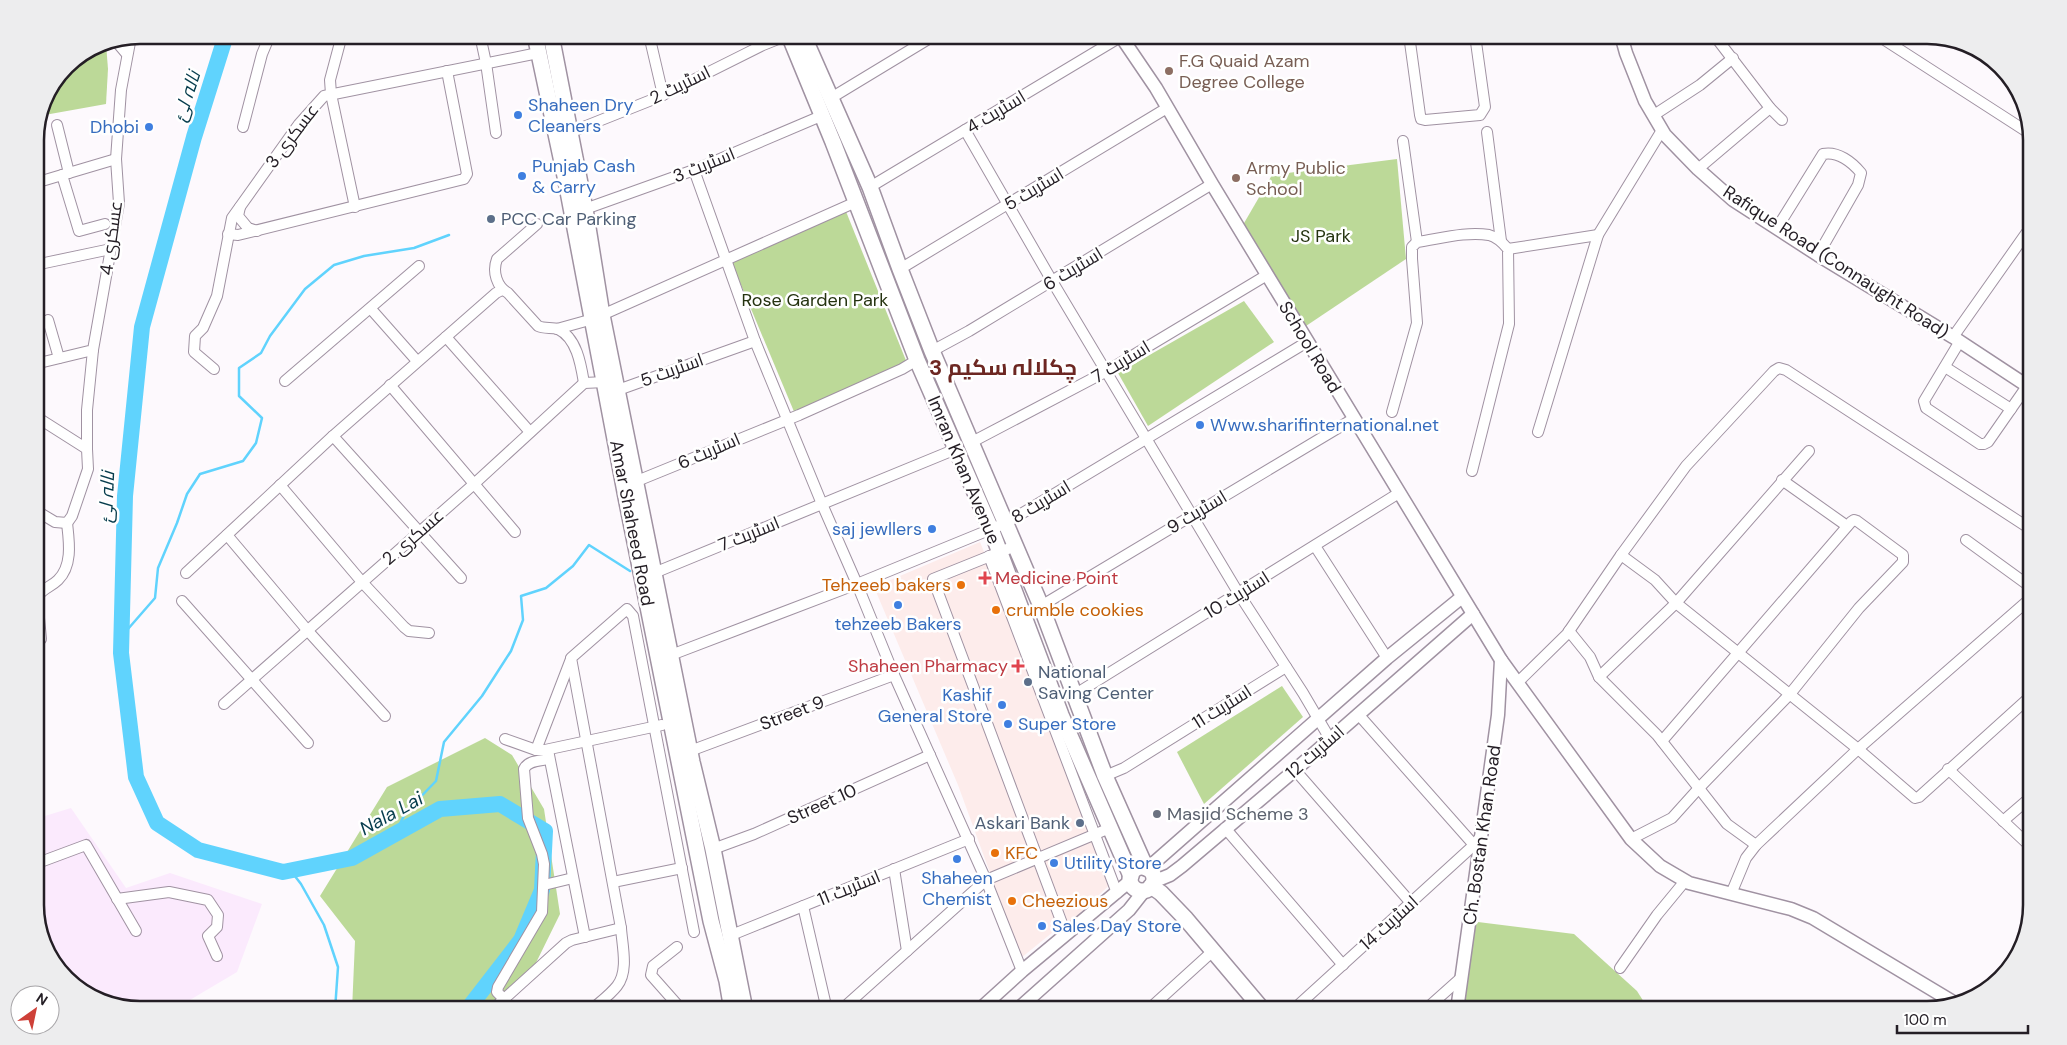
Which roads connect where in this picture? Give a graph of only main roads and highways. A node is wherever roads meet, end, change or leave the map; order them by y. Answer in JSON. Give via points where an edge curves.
{"nodes":[{"id":1,"x":536,"y":44,"type":"edge"},
{"id":2,"x":553,"y":44,"type":"edge"},
{"id":3,"x":792,"y":44,"type":"edge"},
{"id":4,"x":807,"y":44,"type":"edge"},
{"id":5,"x":573,"y":179,"type":"junction"},
{"id":6,"x":598,"y":317,"type":"junction"},
{"id":7,"x":612,"y":386,"type":"junction"},
{"id":8,"x":665,"y":656,"type":"junction"},
{"id":9,"x":1148,"y":879,"type":"junction"},
{"id":10,"x":730,"y":1001,"type":"edge"},
{"id":11,"x":743,"y":1001,"type":"edge"},
{"id":12,"x":1255,"y":1001,"type":"edge"}],
"edges":[{"from":1,"to":5,"type":"main road","name":"Amar Shaheed Road"},
{"from":2,"to":5,"type":"main road","name":"Amar Shaheed Road","via":[[571,132]]},
{"from":3,"to":9,"type":"main road","name":"Imran Khan Avenue","via":[[917,360],[991,530],[994,554],[1130,878],[1137,869]]},
{"from":4,"to":9,"type":"main road","name":"Imran Khan Avenue","via":[[870,187],[932,351],[1041,606]]},
{"from":5,"to":6,"type":"main road","name":"Amar Shaheed Road"},
{"from":5,"to":6,"type":"main road","name":"Amar Shaheed Road","via":[[585,209]]},
{"from":6,"to":7,"type":"main road","name":"Amar Shaheed Road"},
{"from":7,"to":8,"type":"main road","name":"Amar Shaheed Road","via":[[637,481]]},
{"from":7,"to":8,"type":"main road","name":"Amar Shaheed Road","via":[[626,497]]},
{"from":8,"to":10,"type":"main road","name":"Amar Shaheed Road","via":[[672,723],[711,921]]},
{"from":8,"to":11,"type":"main road","name":"Amar Shaheed Road","via":[[713,849]]},
{"from":9,"to":12,"type":"main road","name":"Imran Khan Avenue"}]}
